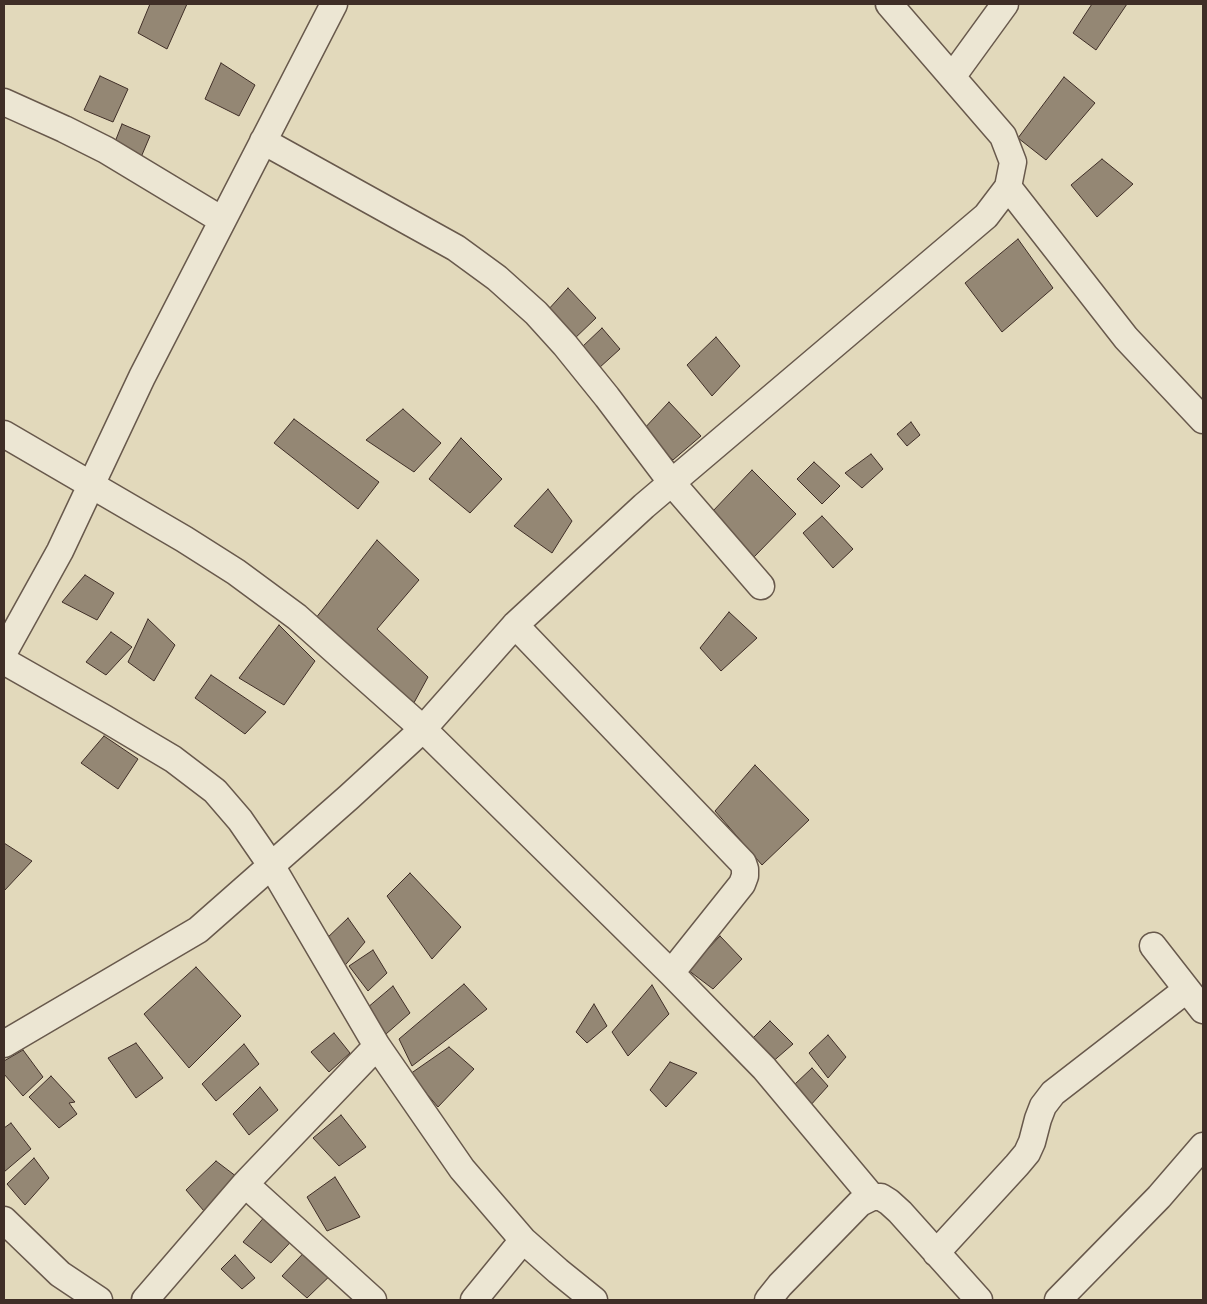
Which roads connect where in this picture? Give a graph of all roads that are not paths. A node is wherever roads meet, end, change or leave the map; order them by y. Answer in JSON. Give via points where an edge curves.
{"nodes":[{"id":1,"x":889,"y":4,"type":"edge"},
{"id":2,"x":1005,"y":4,"type":"edge"},
{"id":3,"x":324,"y":7,"type":"edge"},
{"id":4,"x":952,"y":77,"type":"junction"},
{"id":5,"x":4,"y":102,"type":"edge"},
{"id":6,"x":263,"y":142,"type":"junction"},
{"id":7,"x":1008,"y":187,"type":"junction"},
{"id":8,"x":222,"y":220,"type":"junction"},
{"id":9,"x":1203,"y":420,"type":"edge"},
{"id":10,"x":4,"y":434,"type":"edge"},
{"id":11,"x":672,"y":483,"type":"junction"},
{"id":12,"x":91,"y":484,"type":"junction"},
{"id":13,"x":762,"y":586,"type":"dead end"},
{"id":14,"x":515,"y":625,"type":"junction"},
{"id":15,"x":4,"y":652,"type":"edge"},
{"id":16,"x":4,"y":661,"type":"edge"},
{"id":17,"x":423,"y":729,"type":"junction"},
{"id":18,"x":272,"y":866,"type":"junction"},
{"id":19,"x":1153,"y":946,"type":"dead end"},
{"id":20,"x":671,"y":973,"type":"junction"},
{"id":21,"x":1186,"y":990,"type":"junction"},
{"id":22,"x":1203,"y":1010,"type":"edge"},
{"id":23,"x":4,"y":1044,"type":"edge"},
{"id":24,"x":376,"y":1046,"type":"junction"},
{"id":25,"x":1203,"y":1146,"type":"edge"},
{"id":26,"x":245,"y":1184,"type":"junction"},
{"id":27,"x":872,"y":1197,"type":"junction"},
{"id":28,"x":4,"y":1220,"type":"edge"},
{"id":29,"x":523,"y":1240,"type":"junction"},
{"id":30,"x":936,"y":1252,"type":"junction"},
{"id":31,"x":86,"y":1297,"type":"edge"},
{"id":32,"x":145,"y":1300,"type":"edge"},
{"id":33,"x":373,"y":1300,"type":"edge"},
{"id":34,"x":474,"y":1300,"type":"edge"},
{"id":35,"x":594,"y":1300,"type":"edge"},
{"id":36,"x":768,"y":1300,"type":"edge"},
{"id":37,"x":979,"y":1300,"type":"edge"},
{"id":38,"x":1058,"y":1300,"type":"edge"}],
"edges":[{"from":1,"to":4,"type":"street"},
{"from":2,"to":4,"type":"street"},
{"from":3,"to":6,"type":"street"},
{"from":4,"to":7,"type":"street","via":[[1003,136],[1013,162]]},
{"from":5,"to":8,"type":"street","via":[[106,150]]},
{"from":6,"to":8,"type":"street"},
{"from":6,"to":11,"type":"street","via":[[456,248],[497,278],[565,345]]},
{"from":7,"to":9,"type":"street","via":[[1126,338]]},
{"from":7,"to":11,"type":"street","via":[[986,216]]},
{"from":8,"to":12,"type":"street"},
{"from":10,"to":12,"type":"street"},
{"from":11,"to":13,"type":"street"},
{"from":11,"to":14,"type":"street"},
{"from":12,"to":15,"type":"street","via":[[60,551]]},
{"from":12,"to":17,"type":"street","via":[[236,572],[297,617]]},
{"from":14,"to":17,"type":"street"},
{"from":14,"to":20,"type":"street","via":[[743,863],[745,876],[742,884]]},
{"from":16,"to":18,"type":"street","via":[[173,759],[215,791]]},
{"from":17,"to":18,"type":"street"},
{"from":17,"to":20,"type":"street"},
{"from":18,"to":23,"type":"street","via":[[198,930]]},
{"from":18,"to":24,"type":"street"},
{"from":19,"to":21,"type":"street"},
{"from":20,"to":27,"type":"street","via":[[764,1068]]},
{"from":21,"to":22,"type":"street"},
{"from":21,"to":30,"type":"street","via":[[1053,1093],[1043,1106],[1027,1153]]},
{"from":24,"to":26,"type":"street"},
{"from":24,"to":29,"type":"street","via":[[462,1169]]},
{"from":25,"to":38,"type":"street","via":[[1159,1197]]},
{"from":26,"to":32,"type":"street"},
{"from":26,"to":33,"type":"street"},
{"from":27,"to":30,"type":"street","via":[[889,1202]]},
{"from":27,"to":36,"type":"street","via":[[860,1203]]},
{"from":28,"to":31,"type":"street"},
{"from":29,"to":34,"type":"street"},
{"from":29,"to":35,"type":"street"},
{"from":30,"to":37,"type":"street"}]}
